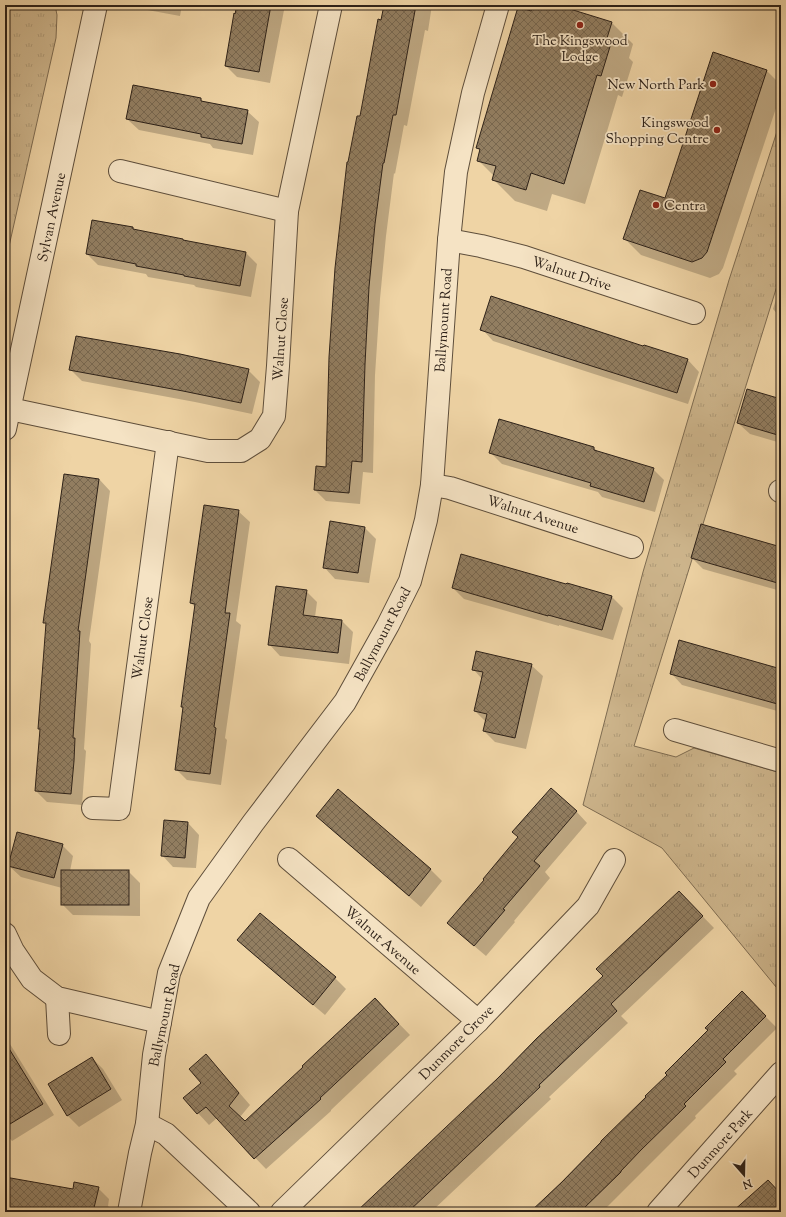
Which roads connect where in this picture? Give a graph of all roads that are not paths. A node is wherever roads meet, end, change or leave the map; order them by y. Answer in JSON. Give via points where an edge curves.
{"nodes":[{"id":1,"x":96,"y":5,"type":"edge"},
{"id":2,"x":330,"y":5,"type":"edge"},
{"id":3,"x":498,"y":5,"type":"edge"},
{"id":4,"x":120,"y":171,"type":"dead end"},
{"id":5,"x":288,"y":211,"type":"junction"},
{"id":6,"x":449,"y":240,"type":"junction"},
{"id":7,"x":694,"y":313,"type":"dead end"},
{"id":8,"x":7,"y":419,"type":"edge"},
{"id":9,"x":168,"y":442,"type":"junction"},
{"id":10,"x":432,"y":485,"type":"junction"},
{"id":11,"x":632,"y":547,"type":"dead end"},
{"id":12,"x":675,"y":730,"type":"dead end"},
{"id":13,"x":781,"y":761,"type":"edge"},
{"id":14,"x":93,"y":808,"type":"dead end"},
{"id":15,"x":289,"y":859,"type":"dead end"},
{"id":16,"x":614,"y":860,"type":"dead end"},
{"id":17,"x":5,"y":934,"type":"edge"},
{"id":18,"x":57,"y":998,"type":"junction"},
{"id":19,"x":478,"y":1021,"type":"junction"},
{"id":20,"x":160,"y":1022,"type":"junction"},
{"id":21,"x":59,"y":1034,"type":"dead end"},
{"id":22,"x":781,"y":1073,"type":"edge"},
{"id":23,"x":147,"y":1124,"type":"junction"},
{"id":24,"x":129,"y":1212,"type":"edge"},
{"id":25,"x":249,"y":1212,"type":"edge"},
{"id":26,"x":282,"y":1212,"type":"edge"},
{"id":27,"x":658,"y":1212,"type":"edge"}],
"edges":[{"from":1,"to":8,"type":"street","name":"Sylvan Avenue"},
{"from":2,"to":5,"type":"street","name":"Walnut Close"},
{"from":3,"to":6,"type":"street","name":"Ballymount Road","via":[[469,109],[456,172]]},
{"from":4,"to":5,"type":"street"},
{"from":5,"to":9,"type":"street","name":"Walnut Close","via":[[274,416],[260,440],[241,451],[208,451]]},
{"from":6,"to":7,"type":"street","name":"Walnut Drive","via":[[524,257]]},
{"from":6,"to":10,"type":"street","name":"Ballymount Road"},
{"from":8,"to":9,"type":"street","name":"Walnut Close"},
{"from":9,"to":14,"type":"street","name":"Walnut Close","via":[[119,809]]},
{"from":10,"to":11,"type":"street","name":"Walnut Avenue","via":[[450,488]]},
{"from":10,"to":20,"type":"street","name":"Ballymount Road","via":[[410,581],[390,621],[345,702],[199,898],[169,973]]},
{"from":12,"to":13,"type":"street"},
{"from":15,"to":19,"type":"street","name":"Walnut Avenue"},
{"from":16,"to":19,"type":"street","name":"Dunmore Grove","via":[[588,906]]},
{"from":17,"to":18,"type":"street","via":[[32,979]]},
{"from":18,"to":20,"type":"street"},
{"from":18,"to":21,"type":"street"},
{"from":19,"to":26,"type":"street","name":"Dunmore Grove"},
{"from":20,"to":23,"type":"street","name":"Ballymount Road"},
{"from":22,"to":27,"type":"street","name":"Dunmore Park"},
{"from":23,"to":24,"type":"street","name":"Ballymount Road"},
{"from":23,"to":25,"type":"street","via":[[166,1134]]}]}
